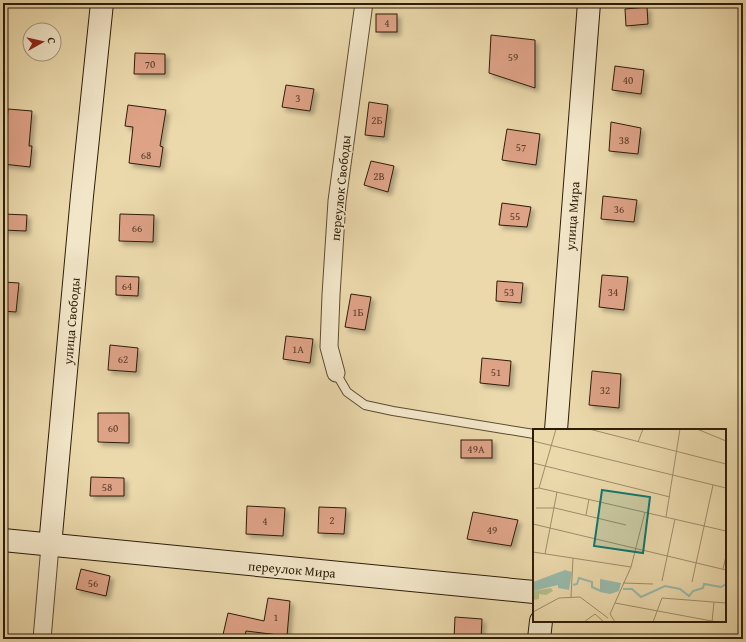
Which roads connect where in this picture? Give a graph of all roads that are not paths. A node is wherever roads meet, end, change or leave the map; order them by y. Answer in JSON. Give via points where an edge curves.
{"nodes":[{"id":1,"x":102,"y":3,"type":"edge"},
{"id":2,"x":364,"y":3,"type":"edge"},
{"id":3,"x":589,"y":3,"type":"edge"},
{"id":4,"x":336,"y":373,"type":"joint"},
{"id":5,"x":556,"y":429,"type":"edge"},
{"id":6,"x":533,"y":434,"type":"edge"},
{"id":7,"x":3,"y":540,"type":"edge"},
{"id":8,"x":50,"y":546,"type":"junction"},
{"id":9,"x":533,"y":592,"type":"edge"},
{"id":10,"x":541,"y":622,"type":"edge"},
{"id":11,"x":42,"y":639,"type":"edge"},
{"id":12,"x":539,"y":639,"type":"edge"}],
"edges":[{"from":1,"to":8,"type":"street","name":"улица Свободы"},
{"from":2,"to":4,"type":"street","name":"переулок Свободы","via":[[337,201],[329,348]]},
{"from":3,"to":5,"type":"street","name":"улица Мира"},
{"from":4,"to":6,"type":"lane","via":[[346,392],[365,405]]},
{"from":7,"to":8,"type":"street","name":"переулок Мира"},
{"from":8,"to":9,"type":"street","name":"переулок Мира"},
{"from":8,"to":11,"type":"street","name":"улица Свободы"},
{"from":10,"to":12,"type":"street"}]}
